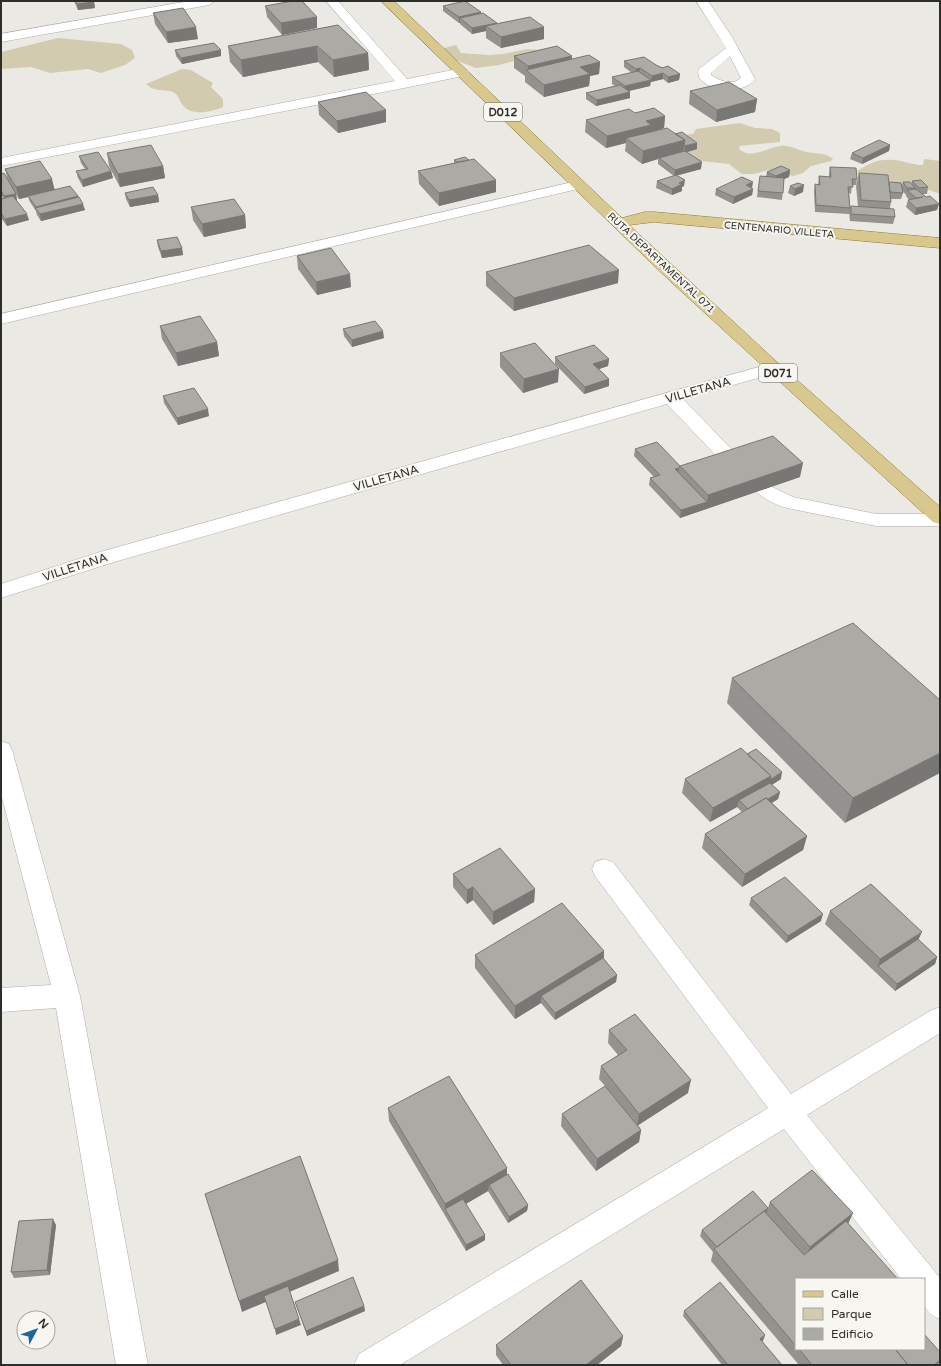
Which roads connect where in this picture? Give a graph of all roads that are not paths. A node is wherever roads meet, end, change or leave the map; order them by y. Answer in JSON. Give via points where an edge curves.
{"nodes":[{"id":1,"x":209,"y":1,"type":"edge"},
{"id":2,"x":332,"y":1,"type":"edge"},
{"id":3,"x":387,"y":1,"type":"edge"},
{"id":4,"x":702,"y":1,"type":"edge"},
{"id":5,"x":1,"y":38,"type":"edge"},
{"id":6,"x":732,"y":49,"type":"dead end"},
{"id":7,"x":463,"y":72,"type":"junction"},
{"id":8,"x":404,"y":84,"type":"junction"},
{"id":9,"x":1,"y":162,"type":"edge"},
{"id":10,"x":577,"y":185,"type":"junction"},
{"id":11,"x":619,"y":223,"type":"junction"},
{"id":12,"x":940,"y":243,"type":"edge"},
{"id":13,"x":1,"y":319,"type":"edge"},
{"id":14,"x":773,"y":368,"type":"junction"},
{"id":15,"x":671,"y":397,"type":"junction"},
{"id":16,"x":733,"y":462,"type":"edge"},
{"id":17,"x":764,"y":489,"type":"edge"},
{"id":18,"x":940,"y":519,"type":"edge"},
{"id":19,"x":1,"y":591,"type":"edge"},
{"id":20,"x":1,"y":750,"type":"edge"},
{"id":21,"x":604,"y":869,"type":"dead end"},
{"id":22,"x":66,"y":996,"type":"junction"},
{"id":23,"x":1,"y":1000,"type":"edge"},
{"id":24,"x":940,"y":1019,"type":"edge"},
{"id":25,"x":788,"y":1113,"type":"junction"},
{"id":26,"x":920,"y":1278,"type":"edge"},
{"id":27,"x":925,"y":1284,"type":"edge"},
{"id":28,"x":940,"y":1303,"type":"edge"},
{"id":29,"x":132,"y":1365,"type":"edge"},
{"id":30,"x":370,"y":1365,"type":"edge"}],
"edges":[{"from":1,"to":5,"type":"street"},
{"from":2,"to":8,"type":"street"},
{"from":3,"to":7,"type":"main road","name":"RUTA DEPARTAMENTAL 071","number":"D012"},
{"from":4,"to":6,"type":"street"},
{"from":7,"to":8,"type":"street"},
{"from":7,"to":10,"type":"main road","name":"RUTA DEPARTAMENTAL 071","number":"D012"},
{"from":8,"to":9,"type":"street"},
{"from":10,"to":11,"type":"main road","name":"RUTA DEPARTAMENTAL 071","number":"D012"},
{"from":10,"to":13,"type":"street"},
{"from":11,"to":12,"type":"main road","name":"CENTENARIO VILLETA","via":[[645,217]]},
{"from":11,"to":14,"type":"main road","name":"RUTA DEPARTAMENTAL 071","number":"D071"},
{"from":14,"to":15,"type":"street","name":"VILLETANA"},
{"from":14,"to":18,"type":"main road","name":"RUTA DEPARTAMENTAL 071","number":"D071","via":[[910,489]]},
{"from":15,"to":16,"type":"street"},
{"from":15,"to":19,"type":"street","name":"VILLETANA","via":[[114,555]]},
{"from":17,"to":18,"type":"street","via":[[786,502],[876,520]]},
{"from":20,"to":22,"type":"street"},
{"from":21,"to":25,"type":"street"},
{"from":22,"to":23,"type":"street"},
{"from":22,"to":29,"type":"street"},
{"from":24,"to":25,"type":"street"},
{"from":25,"to":26,"type":"street"},
{"from":25,"to":30,"type":"street"},
{"from":27,"to":28,"type":"street"}]}
